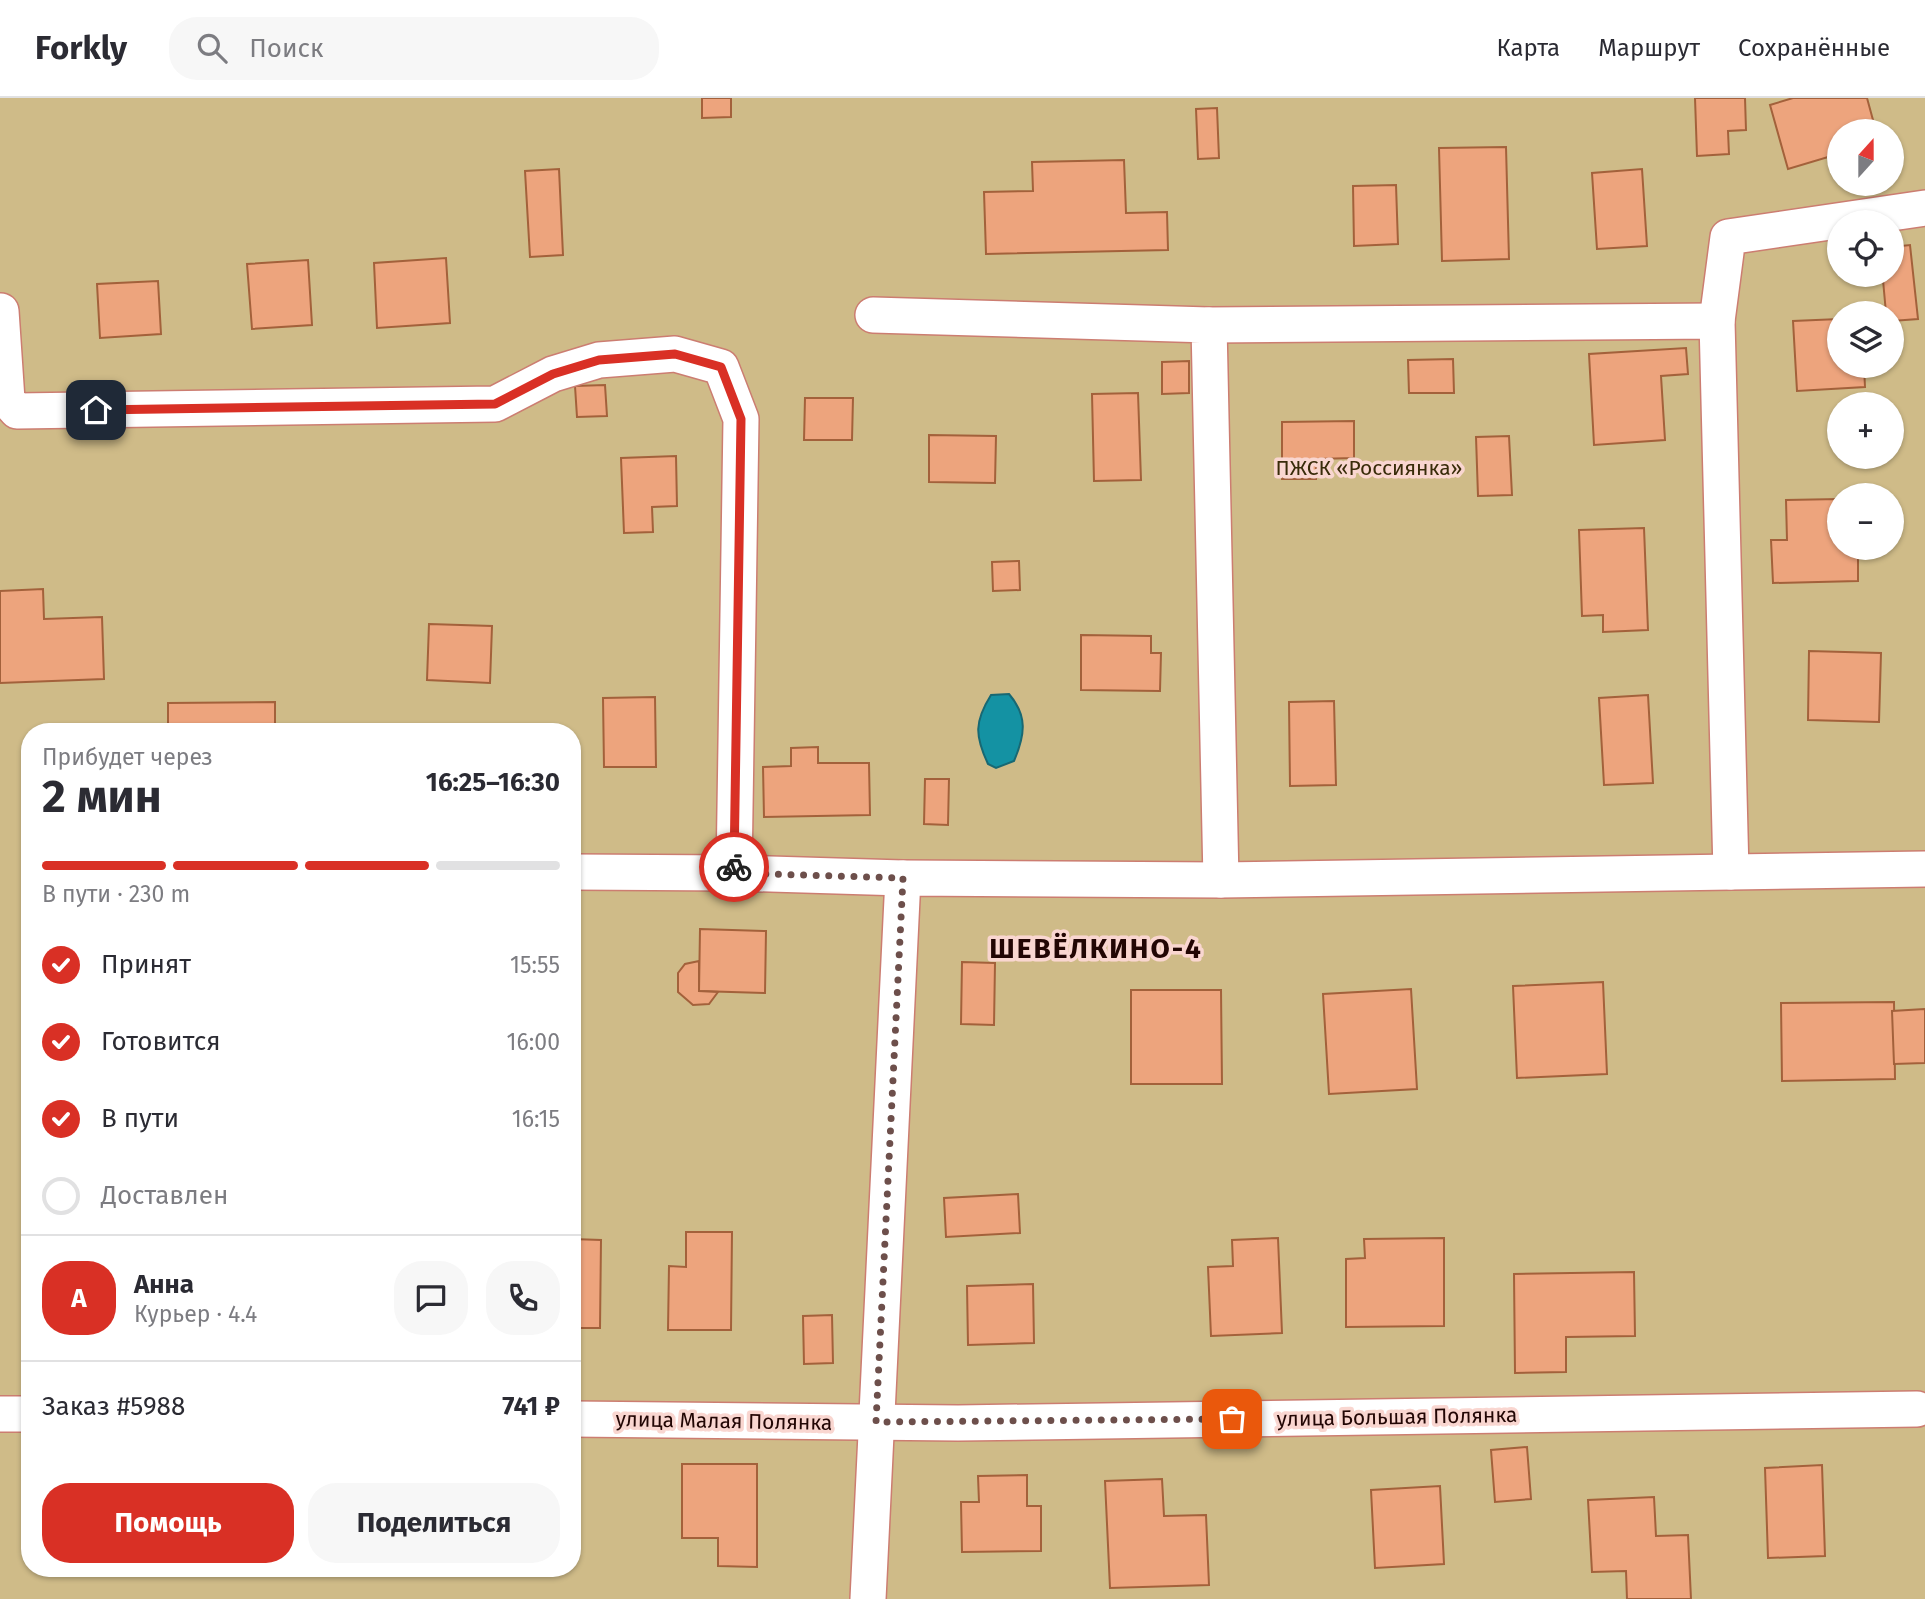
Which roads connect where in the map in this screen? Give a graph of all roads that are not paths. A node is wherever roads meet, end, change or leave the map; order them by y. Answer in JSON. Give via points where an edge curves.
{"nodes":[{"id":1,"x":1925,"y":208,"type":"edge"},
{"id":2,"x":1,"y":311,"type":"edge"},
{"id":3,"x":873,"y":314,"type":"dead end"},
{"id":4,"x":1717,"y":321,"type":"junction"},
{"id":5,"x":1209,"y":325,"type":"junction"},
{"id":6,"x":1925,"y":869,"type":"edge"},
{"id":7,"x":1731,"y":872,"type":"junction"},
{"id":8,"x":581,"y":873,"type":"edge"},
{"id":9,"x":734,"y":873,"type":"junction"},
{"id":10,"x":903,"y":878,"type":"junction"},
{"id":11,"x":1221,"y":880,"type":"junction"},
{"id":12,"x":1917,"y":1409,"type":"dead end"},
{"id":13,"x":0,"y":1414,"type":"edge"},
{"id":14,"x":21,"y":1414,"type":"edge"},
{"id":15,"x":581,"y":1419,"type":"edge"},
{"id":16,"x":876,"y":1422,"type":"junction"},
{"id":17,"x":868,"y":1599,"type":"edge"}],
"edges":[{"from":1,"to":4,"type":"street","via":[[1728,237]]},
{"from":2,"to":9,"type":"street","via":[[7,400],[17,411],[495,404],[553,374],[599,360],[675,354],[721,367],[741,419]]},
{"from":3,"to":5,"type":"street"},
{"from":4,"to":5,"type":"street"},
{"from":4,"to":7,"type":"street"},
{"from":5,"to":11,"type":"street"},
{"from":6,"to":7,"type":"street"},
{"from":7,"to":11,"type":"street"},
{"from":8,"to":9,"type":"street"},
{"from":9,"to":10,"type":"street"},
{"from":10,"to":11,"type":"street"},
{"from":10,"to":16,"type":"street"},
{"from":12,"to":16,"type":"street","name":"улица Большая Полянка"},
{"from":13,"to":14,"type":"street"},
{"from":15,"to":16,"type":"street","name":"улица Малая Полянка"},
{"from":16,"to":17,"type":"street"}]}
